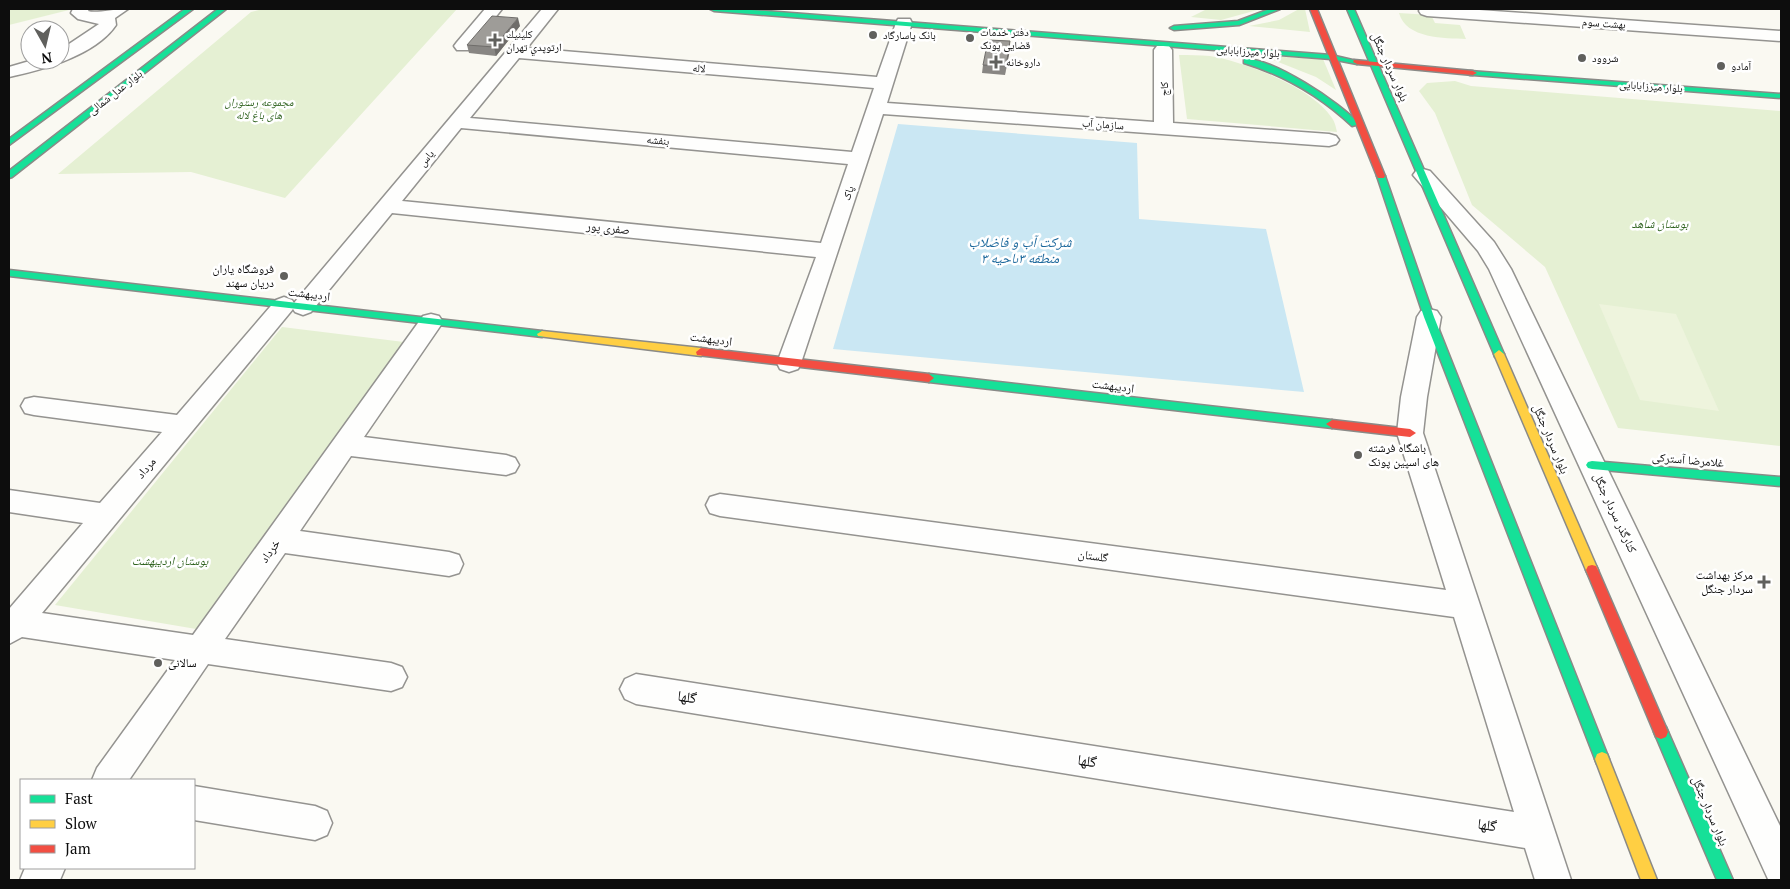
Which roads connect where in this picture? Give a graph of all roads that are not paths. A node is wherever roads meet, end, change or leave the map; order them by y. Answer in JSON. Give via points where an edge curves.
{"nodes":[{"id":1,"x":81,"y":9,"type":"edge"},
{"id":2,"x":188,"y":9,"type":"edge"},
{"id":3,"x":222,"y":9,"type":"edge"},
{"id":4,"x":494,"y":9,"type":"edge"},
{"id":5,"x":550,"y":9,"type":"edge"},
{"id":6,"x":714,"y":9,"type":"edge"},
{"id":7,"x":1276,"y":9,"type":"edge"},
{"id":8,"x":1313,"y":9,"type":"edge"},
{"id":9,"x":1350,"y":9,"type":"edge"},
{"id":10,"x":1427,"y":11,"type":"dead end"},
{"id":11,"x":113,"y":12,"type":"edge"},
{"id":12,"x":904,"y":23,"type":"junction"},
{"id":13,"x":1240,"y":34,"type":"dead end"},
{"id":14,"x":1781,"y":36,"type":"edge"},
{"id":15,"x":1320,"y":41,"type":"junction"},
{"id":16,"x":463,"y":46,"type":"dead end"},
{"id":17,"x":1200,"y":48,"type":"junction"},
{"id":18,"x":1372,"y":49,"type":"junction"},
{"id":19,"x":1163,"y":50,"type":"dead end"},
{"id":20,"x":70,"y":52,"type":"edge"},
{"id":21,"x":514,"y":52,"type":"junction"},
{"id":22,"x":1331,"y":57,"type":"junction"},
{"id":23,"x":1374,"y":65,"type":"junction"},
{"id":24,"x":884,"y":83,"type":"junction"},
{"id":25,"x":1781,"y":96,"type":"edge"},
{"id":26,"x":876,"y":108,"type":"junction"},
{"id":27,"x":456,"y":122,"type":"junction"},
{"id":28,"x":1164,"y":128,"type":"junction"},
{"id":29,"x":1367,"y":136,"type":"junction"},
{"id":30,"x":1330,"y":140,"type":"dead end"},
{"id":31,"x":9,"y":143,"type":"edge"},
{"id":32,"x":859,"y":159,"type":"junction"},
{"id":33,"x":9,"y":175,"type":"edge"},
{"id":34,"x":1424,"y":175,"type":"junction"},
{"id":35,"x":387,"y":206,"type":"junction"},
{"id":36,"x":829,"y":251,"type":"junction"},
{"id":37,"x":9,"y":273,"type":"edge"},
{"id":38,"x":293,"y":306,"type":"junction"},
{"id":39,"x":1429,"y":317,"type":"junction"},
{"id":40,"x":431,"y":322,"type":"junction"},
{"id":41,"x":789,"y":362,"type":"junction"},
{"id":42,"x":34,"y":406,"type":"dead end"},
{"id":43,"x":182,"y":425,"type":"junction"},
{"id":44,"x":1410,"y":433,"type":"junction"},
{"id":45,"x":345,"y":445,"type":"junction"},
{"id":46,"x":506,"y":465,"type":"dead end"},
{"id":47,"x":1592,"y":465,"type":"junction"},
{"id":48,"x":1781,"y":482,"type":"edge"},
{"id":49,"x":9,"y":501,"type":"edge"},
{"id":50,"x":720,"y":505,"type":"dead end"},
{"id":51,"x":106,"y":515,"type":"junction"},
{"id":52,"x":278,"y":540,"type":"junction"},
{"id":53,"x":449,"y":564,"type":"dead end"},
{"id":54,"x":1466,"y":606,"type":"junction"},
{"id":55,"x":11,"y":625,"type":"edge"},
{"id":56,"x":201,"y":649,"type":"junction"},
{"id":57,"x":391,"y":677,"type":"dead end"},
{"id":58,"x":636,"y":689,"type":"dead end"},
{"id":59,"x":110,"y":779,"type":"edge"},
{"id":60,"x":195,"y":803,"type":"edge"},
{"id":61,"x":315,"y":823,"type":"dead end"},
{"id":62,"x":1538,"y":833,"type":"junction"},
{"id":63,"x":1781,"y":866,"type":"edge"},
{"id":64,"x":46,"y":869,"type":"edge"},
{"id":65,"x":38,"y":880,"type":"edge"},
{"id":66,"x":1554,"y":880,"type":"edge"},
{"id":67,"x":1649,"y":880,"type":"edge"},
{"id":68,"x":1725,"y":880,"type":"edge"}],
"edges":[{"from":1,"to":11,"type":"street","via":[[79,14],[86,17]]},
{"from":2,"to":31,"type":"main road","name":"بلوار عدل شمالی"},
{"from":3,"to":33,"type":"main road","name":"بلوار عدل شمالی"},
{"from":4,"to":16,"type":"street"},
{"from":5,"to":21,"type":"street","name":"یاس"},
{"from":6,"to":12,"type":"main road","name":"بلوار میرزابابایی"},
{"from":7,"to":13,"type":"main road","name":"بلوار میرزابابایی","via":[[1239,24],[1169,27]]},
{"from":8,"to":15,"type":"main road"},
{"from":9,"to":18,"type":"main road","name":"بلوار سردار جنگل"},
{"from":10,"to":14,"type":"street","name":"بهشت سوم"},
{"from":11,"to":20,"type":"street","via":[[108,24]]},
{"from":12,"to":17,"type":"main road","name":"بلوار میرزابابایی"},
{"from":12,"to":24,"type":"street","name":"پاک"},
{"from":15,"to":18,"type":"main road"},
{"from":15,"to":22,"type":"main road"},
{"from":17,"to":22,"type":"main road","name":"بلوار میرزابابایی"},
{"from":17,"to":29,"type":"main road","via":[[1266,66],[1314,88],[1329,98]]},
{"from":18,"to":23,"type":"main road","name":"بلوار سردار جنگل"},
{"from":19,"to":28,"type":"street","name":"کاج"},
{"from":21,"to":24,"type":"street","name":"لاله"},
{"from":21,"to":27,"type":"street","name":"یاس"},
{"from":22,"to":23,"type":"main road","name":"بلوار میرزابابایی"},
{"from":22,"to":29,"type":"main road"},
{"from":23,"to":25,"type":"main road","name":"بلوار میرزابابایی"},
{"from":23,"to":34,"type":"main road","name":"بلوار سردار جنگل"},
{"from":24,"to":26,"type":"street","name":"پاک"},
{"from":26,"to":28,"type":"street","name":"سازمان آب"},
{"from":26,"to":32,"type":"street","name":"پاک"},
{"from":27,"to":32,"type":"street","name":"بنفشه"},
{"from":27,"to":35,"type":"street","name":"یاس"},
{"from":28,"to":30,"type":"street","name":"سازمان آب"},
{"from":29,"to":39,"type":"main road"},
{"from":32,"to":36,"type":"street","name":"پاک"},
{"from":34,"to":47,"type":"street","name":"کنارگذر سردار جنگل","via":[[1486,247],[1500,269]]},
{"from":34,"to":68,"type":"main road","name":"بلوار سردار جنگل"},
{"from":35,"to":36,"type":"street","name":"صفری پور"},
{"from":35,"to":38,"type":"street","name":"یاس"},
{"from":36,"to":41,"type":"street","name":"پاک"},
{"from":37,"to":38,"type":"main road","name":"اردیبهشت"},
{"from":38,"to":40,"type":"main road","name":"اردیبهشت"},
{"from":38,"to":43,"type":"street","name":"مرداد"},
{"from":39,"to":44,"type":"street"},
{"from":39,"to":67,"type":"main road"},
{"from":40,"to":41,"type":"main road","name":"اردیبهشت"},
{"from":40,"to":45,"type":"street","name":"خرداد"},
{"from":41,"to":44,"type":"main road","name":"اردیبهشت"},
{"from":42,"to":43,"type":"street"},
{"from":43,"to":51,"type":"street","name":"مرداد"},
{"from":44,"to":54,"type":"street"},
{"from":45,"to":46,"type":"street"},
{"from":45,"to":52,"type":"street","name":"خرداد"},
{"from":47,"to":48,"type":"main road","name":"غلامرضا آسترکی"},
{"from":47,"to":63,"type":"street","name":"کنارگذر سردار جنگل"},
{"from":49,"to":51,"type":"street"},
{"from":50,"to":54,"type":"street","name":"گلستان"},
{"from":51,"to":55,"type":"street","name":"مرداد"},
{"from":52,"to":53,"type":"street"},
{"from":52,"to":56,"type":"street","name":"خرداد"},
{"from":54,"to":62,"type":"street"},
{"from":55,"to":56,"type":"street"},
{"from":56,"to":57,"type":"street"},
{"from":56,"to":59,"type":"street","name":"خرداد"},
{"from":58,"to":62,"type":"street","name":"گلها"},
{"from":60,"to":61,"type":"street"},
{"from":62,"to":66,"type":"street"},
{"from":64,"to":65,"type":"street"}]}
